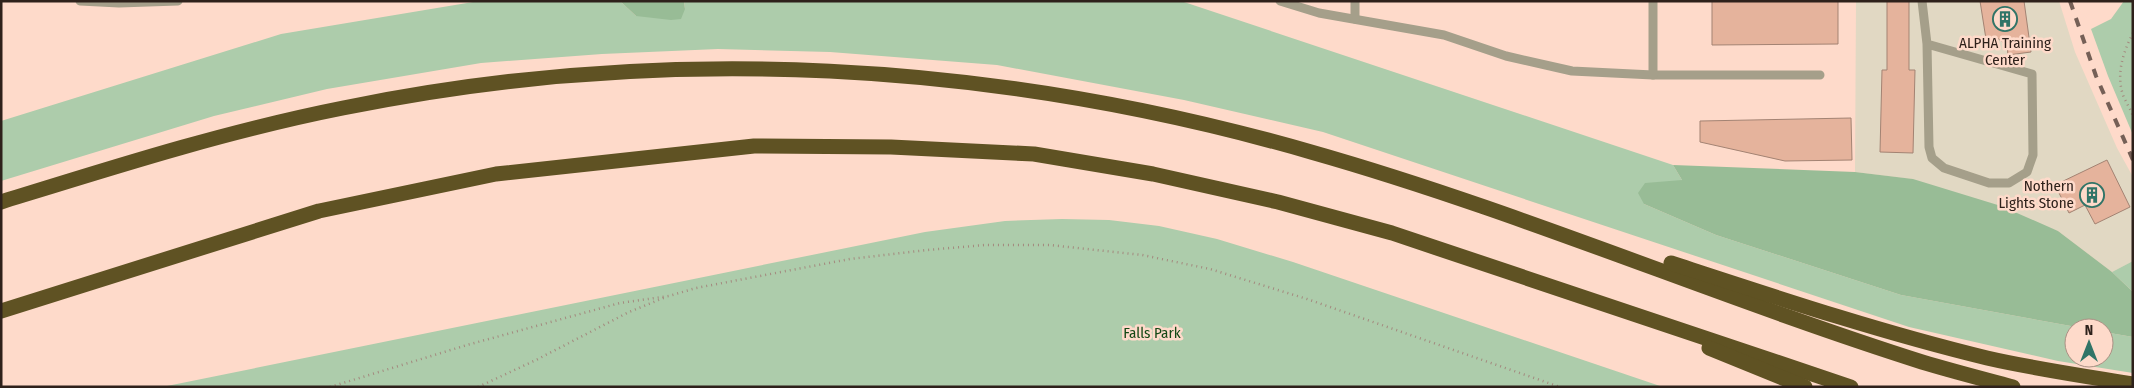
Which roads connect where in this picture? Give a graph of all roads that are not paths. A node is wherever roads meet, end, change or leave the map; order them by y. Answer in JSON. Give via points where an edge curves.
{"nodes":[{"id":1,"x":80,"y":1,"type":"edge"},
{"id":2,"x":178,"y":1,"type":"edge"},
{"id":3,"x":1280,"y":1,"type":"edge"},
{"id":4,"x":1355,"y":1,"type":"edge"},
{"id":5,"x":1653,"y":1,"type":"edge"},
{"id":6,"x":1922,"y":1,"type":"edge"},
{"id":7,"x":1355,"y":19,"type":"junction"},
{"id":8,"x":1928,"y":44,"type":"junction"},
{"id":9,"x":1653,"y":75,"type":"junction"},
{"id":10,"x":1820,"y":75,"type":"dead end"},
{"id":11,"x":1446,"y":194,"type":"junction"},
{"id":12,"x":1,"y":202,"type":"edge"},
{"id":13,"x":1623,"y":310,"type":"junction"},
{"id":14,"x":1,"y":311,"type":"edge"},
{"id":15,"x":2133,"y":384,"type":"edge"},
{"id":16,"x":1805,"y":387,"type":"edge"},
{"id":17,"x":1851,"y":387,"type":"edge"},
{"id":18,"x":2013,"y":387,"type":"edge"}],
"edges":[{"from":1,"to":2,"type":"lane"},
{"from":3,"to":7,"type":"lane"},
{"from":4,"to":7,"type":"lane"},
{"from":5,"to":9,"type":"lane"},
{"from":6,"to":8,"type":"lane"},
{"from":7,"to":9,"type":"lane","via":[[1444,35],[1506,56],[1572,71]]},
{"from":8,"to":8,"type":"lane","via":[[1929,146],[1932,158],[1944,168],[1989,183],[2009,183],[2027,172],[2033,155],[2032,74]]},
{"from":9,"to":10,"type":"lane"},
{"from":11,"to":12,"type":"highway","via":[[1293,147],[1096,102],[965,82],[825,70],[687,68],[550,76],[347,107],[156,154]]},
{"from":11,"to":15,"type":"highway","via":[[1876,328],[1989,358]]},
{"from":11,"to":18,"type":"highway","via":[[1925,363]]},
{"from":13,"to":14,"type":"highway","via":[[1392,233],[1278,202],[1153,174],[1034,154],[892,147],[754,146],[496,174],[320,211]]},
{"from":13,"to":16,"type":"highway"},
{"from":13,"to":17,"type":"highway"}]}
